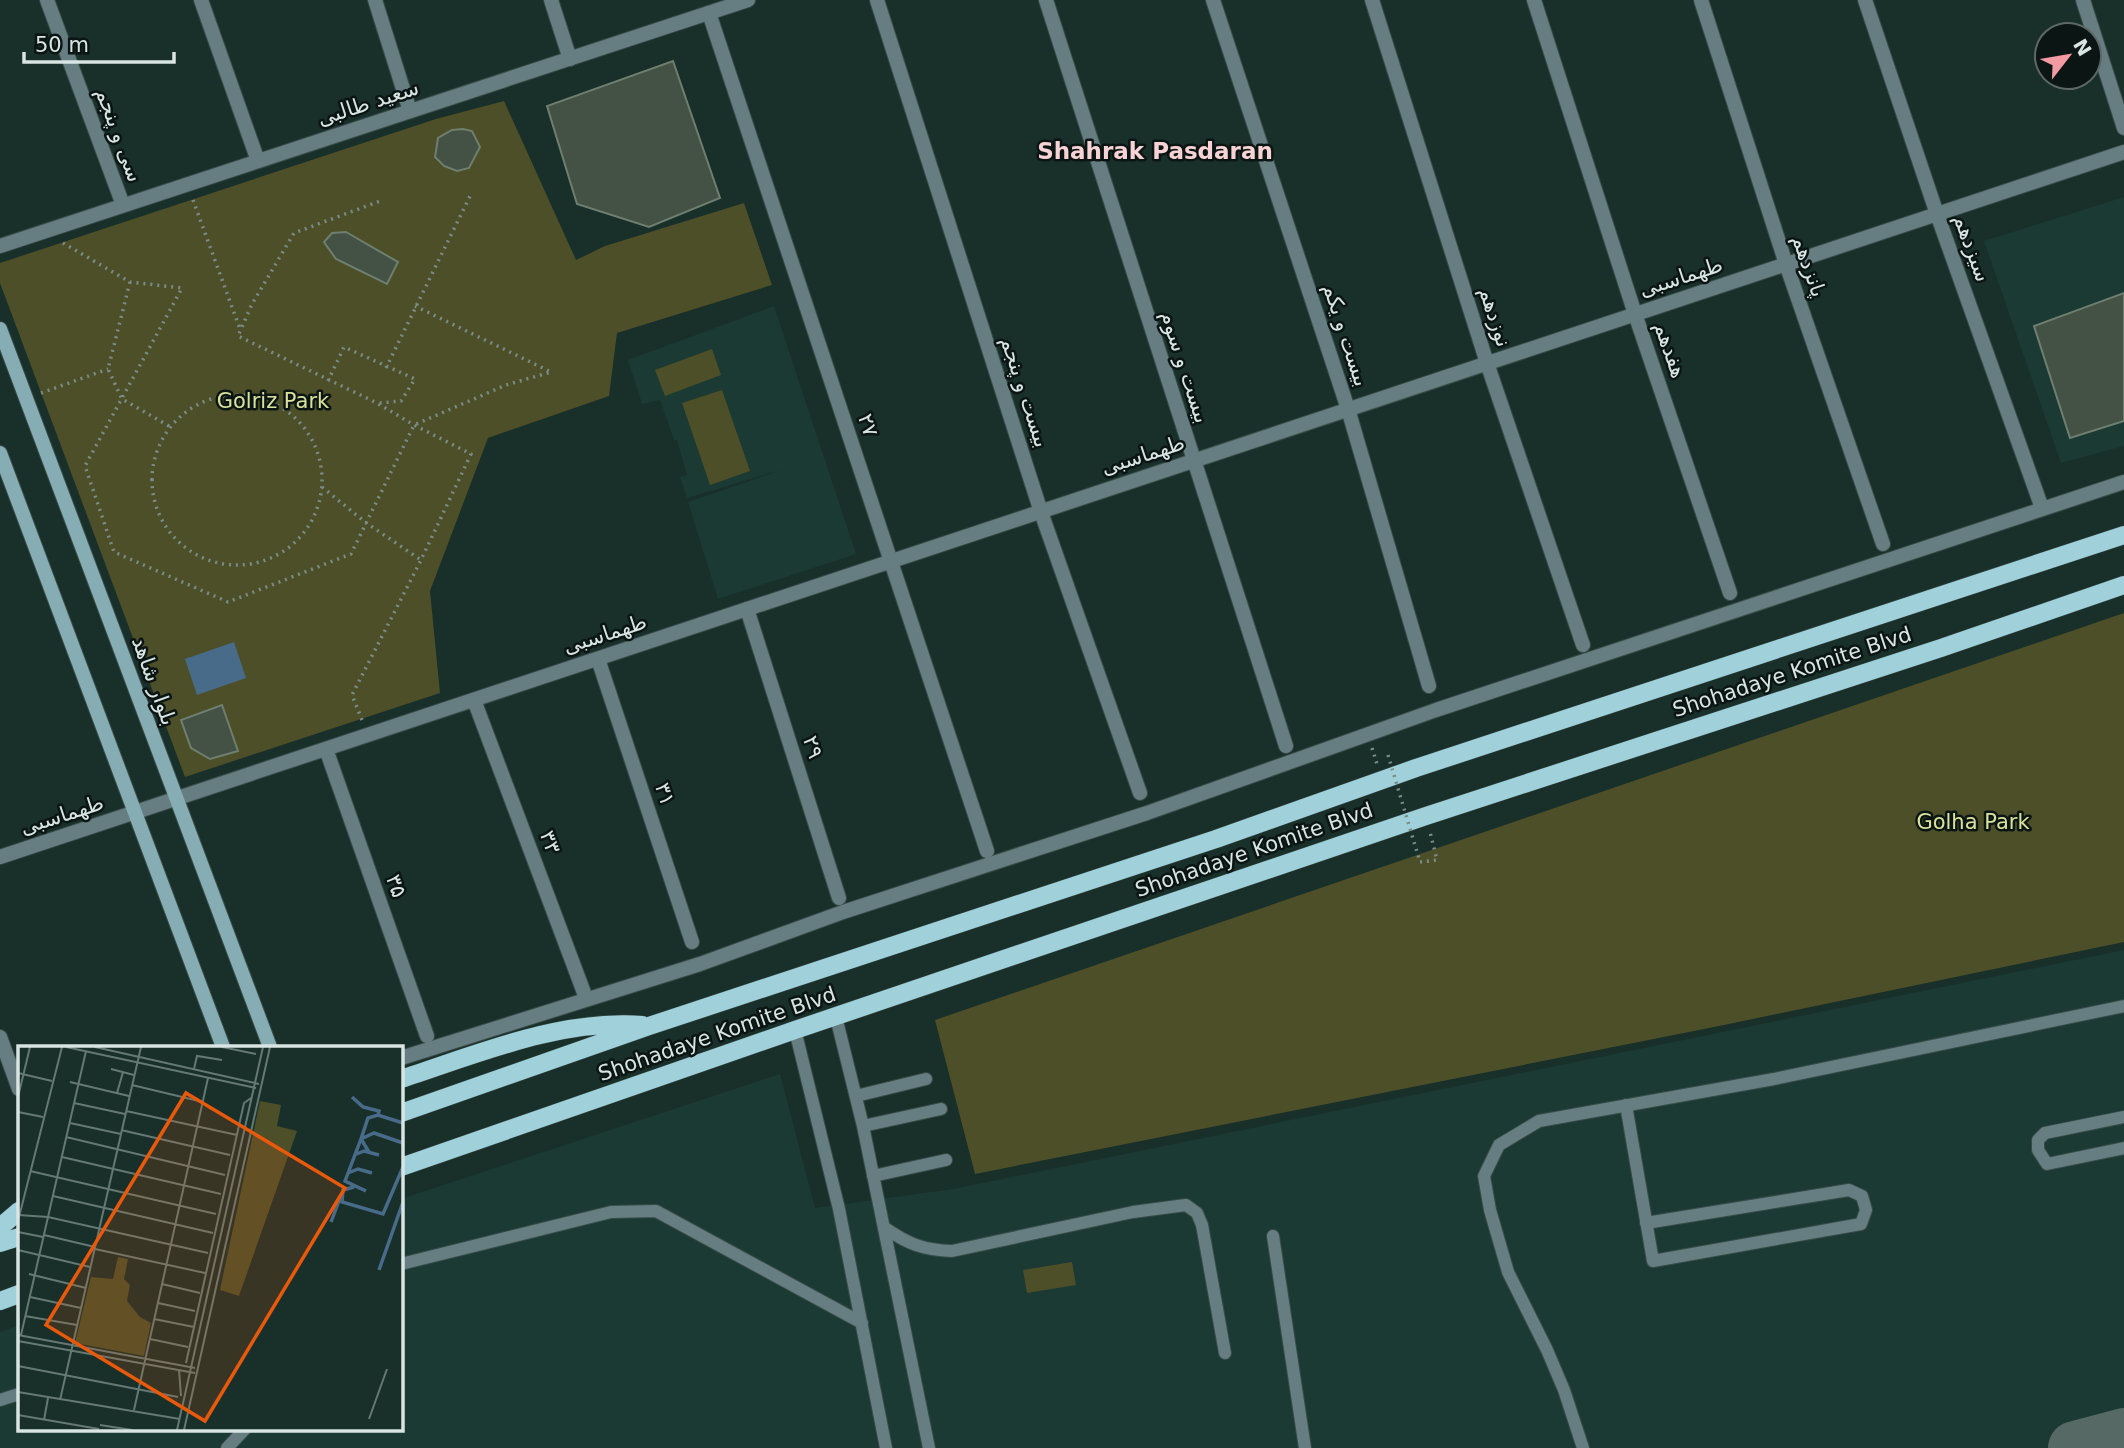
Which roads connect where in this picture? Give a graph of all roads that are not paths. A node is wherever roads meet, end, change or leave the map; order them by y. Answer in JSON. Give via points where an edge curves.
{"nodes":[{"id":1,"x":47,"y":0,"type":"edge"},
{"id":2,"x":201,"y":0,"type":"edge"},
{"id":3,"x":375,"y":0,"type":"edge"},
{"id":4,"x":551,"y":0,"type":"edge"},
{"id":5,"x":748,"y":0,"type":"edge"},
{"id":6,"x":877,"y":0,"type":"edge"},
{"id":7,"x":1046,"y":0,"type":"edge"},
{"id":8,"x":1213,"y":0,"type":"edge"},
{"id":9,"x":1372,"y":0,"type":"edge"},
{"id":10,"x":1534,"y":0,"type":"edge"},
{"id":11,"x":1701,"y":0,"type":"edge"},
{"id":12,"x":1865,"y":0,"type":"edge"},
{"id":13,"x":2083,"y":0,"type":"edge"},
{"id":14,"x":722,"y":4,"type":"edge"},
{"id":15,"x":709,"y":13,"type":"junction"},
{"id":16,"x":570,"y":59,"type":"junction"},
{"id":17,"x":410,"y":111,"type":"junction"},
{"id":18,"x":2124,"y":128,"type":"edge"},
{"id":19,"x":2124,"y":152,"type":"edge"},
{"id":20,"x":258,"y":161,"type":"junction"},
{"id":21,"x":123,"y":205,"type":"junction"},
{"id":22,"x":1937,"y":214,"type":"junction"},
{"id":23,"x":0,"y":246,"type":"edge"},
{"id":24,"x":1786,"y":264,"type":"junction"},
{"id":25,"x":1635,"y":314,"type":"junction"},
{"id":26,"x":0,"y":329,"type":"edge"},
{"id":27,"x":1487,"y":363,"type":"junction"},
{"id":28,"x":1348,"y":410,"type":"junction"},
{"id":29,"x":0,"y":453,"type":"edge"},
{"id":30,"x":1193,"y":461,"type":"junction"},
{"id":31,"x":2124,"y":482,"type":"edge"},
{"id":32,"x":2042,"y":508,"type":"junction"},
{"id":33,"x":1041,"y":512,"type":"junction"},
{"id":34,"x":2124,"y":535,"type":"edge"},
{"id":35,"x":1883,"y":544,"type":"dead end"},
{"id":36,"x":891,"y":561,"type":"junction"},
{"id":37,"x":2124,"y":584,"type":"edge"},
{"id":38,"x":1730,"y":593,"type":"dead end"},
{"id":39,"x":747,"y":609,"type":"junction"},
{"id":40,"x":1583,"y":645,"type":"dead end"},
{"id":41,"x":598,"y":659,"type":"junction"},
{"id":42,"x":1429,"y":686,"type":"dead end"},
{"id":43,"x":474,"y":700,"type":"junction"},
{"id":44,"x":1286,"y":746,"type":"dead end"},
{"id":45,"x":326,"y":749,"type":"junction"},
{"id":46,"x":1140,"y":793,"type":"dead end"},
{"id":47,"x":176,"y":799,"type":"junction"},
{"id":48,"x":136,"y":812,"type":"junction"},
{"id":49,"x":987,"y":851,"type":"dead end"},
{"id":50,"x":0,"y":857,"type":"edge"},
{"id":51,"x":839,"y":898,"type":"dead end"},
{"id":52,"x":692,"y":942,"type":"dead end"},
{"id":53,"x":586,"y":998,"type":"junction"},
{"id":54,"x":2124,"y":1006,"type":"edge"},
{"id":55,"x":836,"y":1017,"type":"junction"},
{"id":56,"x":649,"y":1026,"type":"junction"},
{"id":57,"x":795,"y":1030,"type":"junction"},
{"id":58,"x":427,"y":1036,"type":"dead end"},
{"id":59,"x":0,"y":1037,"type":"edge"},
{"id":60,"x":223,"y":1046,"type":"edge"},
{"id":61,"x":270,"y":1046,"type":"edge"},
{"id":62,"x":402,"y":1058,"type":"edge"},
{"id":63,"x":402,"y":1079,"type":"edge"},
{"id":64,"x":926,"y":1079,"type":"dead end"},
{"id":65,"x":18,"y":1086,"type":"edge"},
{"id":66,"x":856,"y":1096,"type":"junction"},
{"id":67,"x":1626,"y":1105,"type":"junction"},
{"id":68,"x":941,"y":1109,"type":"dead end"},
{"id":69,"x":402,"y":1113,"type":"edge"},
{"id":70,"x":2124,"y":1117,"type":"edge"},
{"id":71,"x":863,"y":1126,"type":"junction"},
{"id":72,"x":2124,"y":1147,"type":"edge"},
{"id":73,"x":946,"y":1160,"type":"dead end"},
{"id":74,"x":402,"y":1167,"type":"edge"},
{"id":75,"x":873,"y":1176,"type":"junction"},
{"id":76,"x":18,"y":1212,"type":"edge"},
{"id":77,"x":1646,"y":1223,"type":"junction"},
{"id":78,"x":0,"y":1227,"type":"edge"},
{"id":79,"x":885,"y":1228,"type":"junction"},
{"id":80,"x":1273,"y":1236,"type":"dead end"},
{"id":81,"x":18,"y":1237,"type":"edge"},
{"id":82,"x":0,"y":1242,"type":"edge"},
{"id":83,"x":402,"y":1264,"type":"edge"},
{"id":84,"x":18,"y":1294,"type":"edge"},
{"id":85,"x":0,"y":1301,"type":"edge"},
{"id":86,"x":862,"y":1323,"type":"junction"},
{"id":87,"x":1225,"y":1353,"type":"dead end"},
{"id":88,"x":18,"y":1394,"type":"edge"},
{"id":89,"x":0,"y":1400,"type":"edge"},
{"id":90,"x":244,"y":1430,"type":"edge"},
{"id":91,"x":227,"y":1448,"type":"edge"},
{"id":92,"x":886,"y":1448,"type":"edge"},
{"id":93,"x":929,"y":1448,"type":"edge"},
{"id":94,"x":1305,"y":1448,"type":"edge"},
{"id":95,"x":1583,"y":1448,"type":"edge"}],
"edges":[{"from":1,"to":21,"type":"street","name":"سی و پنجم"},
{"from":2,"to":20,"type":"street"},
{"from":3,"to":17,"type":"street"},
{"from":4,"to":16,"type":"street"},
{"from":5,"to":14,"type":"street","name":"سعید طالبی"},
{"from":6,"to":33,"type":"street","name":"بیست و پنجم"},
{"from":7,"to":30,"type":"street","name":"بیست و سوم"},
{"from":8,"to":28,"type":"street","name":"بیست و یکم"},
{"from":9,"to":27,"type":"street","name":"نوزدهم"},
{"from":10,"to":25,"type":"street","name":"هفدهم"},
{"from":11,"to":24,"type":"street","name":"پانزدهم"},
{"from":12,"to":22,"type":"street","name":"سیزدهم"},
{"from":13,"to":18,"type":"street"},
{"from":14,"to":15,"type":"street","name":"سعید طالبی"},
{"from":15,"to":16,"type":"street","name":"سعید طالبی"},
{"from":15,"to":36,"type":"street","name":"۲۷"},
{"from":16,"to":17,"type":"street","name":"سعید طالبی"},
{"from":17,"to":20,"type":"street","name":"سعید طالبی"},
{"from":19,"to":22,"type":"street","name":"طهماسبی"},
{"from":20,"to":21,"type":"street","name":"سعید طالبی"},
{"from":21,"to":23,"type":"street","name":"سعید طالبی"},
{"from":22,"to":24,"type":"street","name":"طهماسبی"},
{"from":22,"to":32,"type":"street","name":"سیزدهم"},
{"from":24,"to":25,"type":"street","name":"طهماسبی"},
{"from":24,"to":35,"type":"street","name":"پانزدهم"},
{"from":25,"to":27,"type":"street","name":"طهماسبی"},
{"from":25,"to":38,"type":"street","name":"هفدهم"},
{"from":26,"to":47,"type":"main road","name":"بلوار شاهد"},
{"from":27,"to":28,"type":"street","name":"طهماسبی"},
{"from":27,"to":40,"type":"street","name":"نوزدهم"},
{"from":28,"to":30,"type":"street","name":"طهماسبی"},
{"from":28,"to":42,"type":"street","name":"بیست و یکم"},
{"from":29,"to":48,"type":"main road"},
{"from":30,"to":33,"type":"street","name":"طهماسبی"},
{"from":30,"to":44,"type":"street","name":"بیست و سوم"},
{"from":31,"to":32,"type":"street"},
{"from":32,"to":53,"type":"street","via":[[1436,710],[699,964]]},
{"from":33,"to":36,"type":"street","name":"طهماسبی"},
{"from":33,"to":46,"type":"street","name":"بیست و پنجم"},
{"from":34,"to":56,"type":"main road","name":"Shohadaye Komite Blvd"},
{"from":36,"to":39,"type":"street","name":"طهماسبی"},
{"from":36,"to":49,"type":"street","name":"۲۷"},
{"from":37,"to":55,"type":"main road","name":"Shohadaye Komite Blvd"},
{"from":39,"to":41,"type":"street","name":"طهماسبی"},
{"from":39,"to":51,"type":"street","name":"۲۹"},
{"from":41,"to":43,"type":"street","name":"طهماسبی"},
{"from":41,"to":52,"type":"street","name":"۳۱"},
{"from":43,"to":45,"type":"street","name":"طهماسبی"},
{"from":43,"to":53,"type":"street","name":"۳۳"},
{"from":45,"to":47,"type":"street","name":"طهماسبی"},
{"from":45,"to":58,"type":"street","name":"۳۵"},
{"from":47,"to":48,"type":"street","name":"طهماسبی"},
{"from":47,"to":61,"type":"main road","name":"بلوار شاهد"},
{"from":48,"to":50,"type":"street","name":"طهماسبی"},
{"from":48,"to":60,"type":"main road"},
{"from":53,"to":62,"type":"street"},
{"from":54,"to":67,"type":"lane"},
{"from":55,"to":57,"type":"main road","name":"Shohadaye Komite Blvd"},
{"from":55,"to":66,"type":"lane"},
{"from":56,"to":63,"type":"main road","via":[[617,1023],[577,1028],[501,1046]]},
{"from":56,"to":69,"type":"main road","name":"Shohadaye Komite Blvd"},
{"from":57,"to":74,"type":"main road","name":"Shohadaye Komite Blvd"},
{"from":57,"to":86,"type":"lane"},
{"from":59,"to":65,"type":"street"},
{"from":64,"to":66,"type":"lane"},
{"from":66,"to":71,"type":"lane"},
{"from":67,"to":77,"type":"lane"},
{"from":67,"to":95,"type":"lane","via":[[1539,1121],[1499,1145],[1484,1176],[1508,1272],[1564,1390]]},
{"from":68,"to":71,"type":"lane"},
{"from":70,"to":72,"type":"lane","via":[[2045,1133],[2038,1140],[2038,1150],[2047,1164]]},
{"from":71,"to":75,"type":"lane"},
{"from":73,"to":75,"type":"lane"},
{"from":75,"to":79,"type":"lane"},
{"from":76,"to":78,"type":"main road"},
{"from":77,"to":77,"type":"lane","via":[[1849,1190],[1862,1196],[1866,1210],[1861,1224],[1653,1261]]},
{"from":79,"to":87,"type":"lane","via":[[905,1242],[952,1251],[1186,1205],[1197,1213],[1202,1226]]},
{"from":79,"to":93,"type":"lane"},
{"from":80,"to":94,"type":"lane"},
{"from":81,"to":82,"type":"main road"},
{"from":83,"to":86,"type":"lane","via":[[611,1212],[656,1211]]},
{"from":84,"to":85,"type":"main road"},
{"from":86,"to":92,"type":"lane"},
{"from":88,"to":89,"type":"lane"},
{"from":90,"to":91,"type":"lane"}]}
